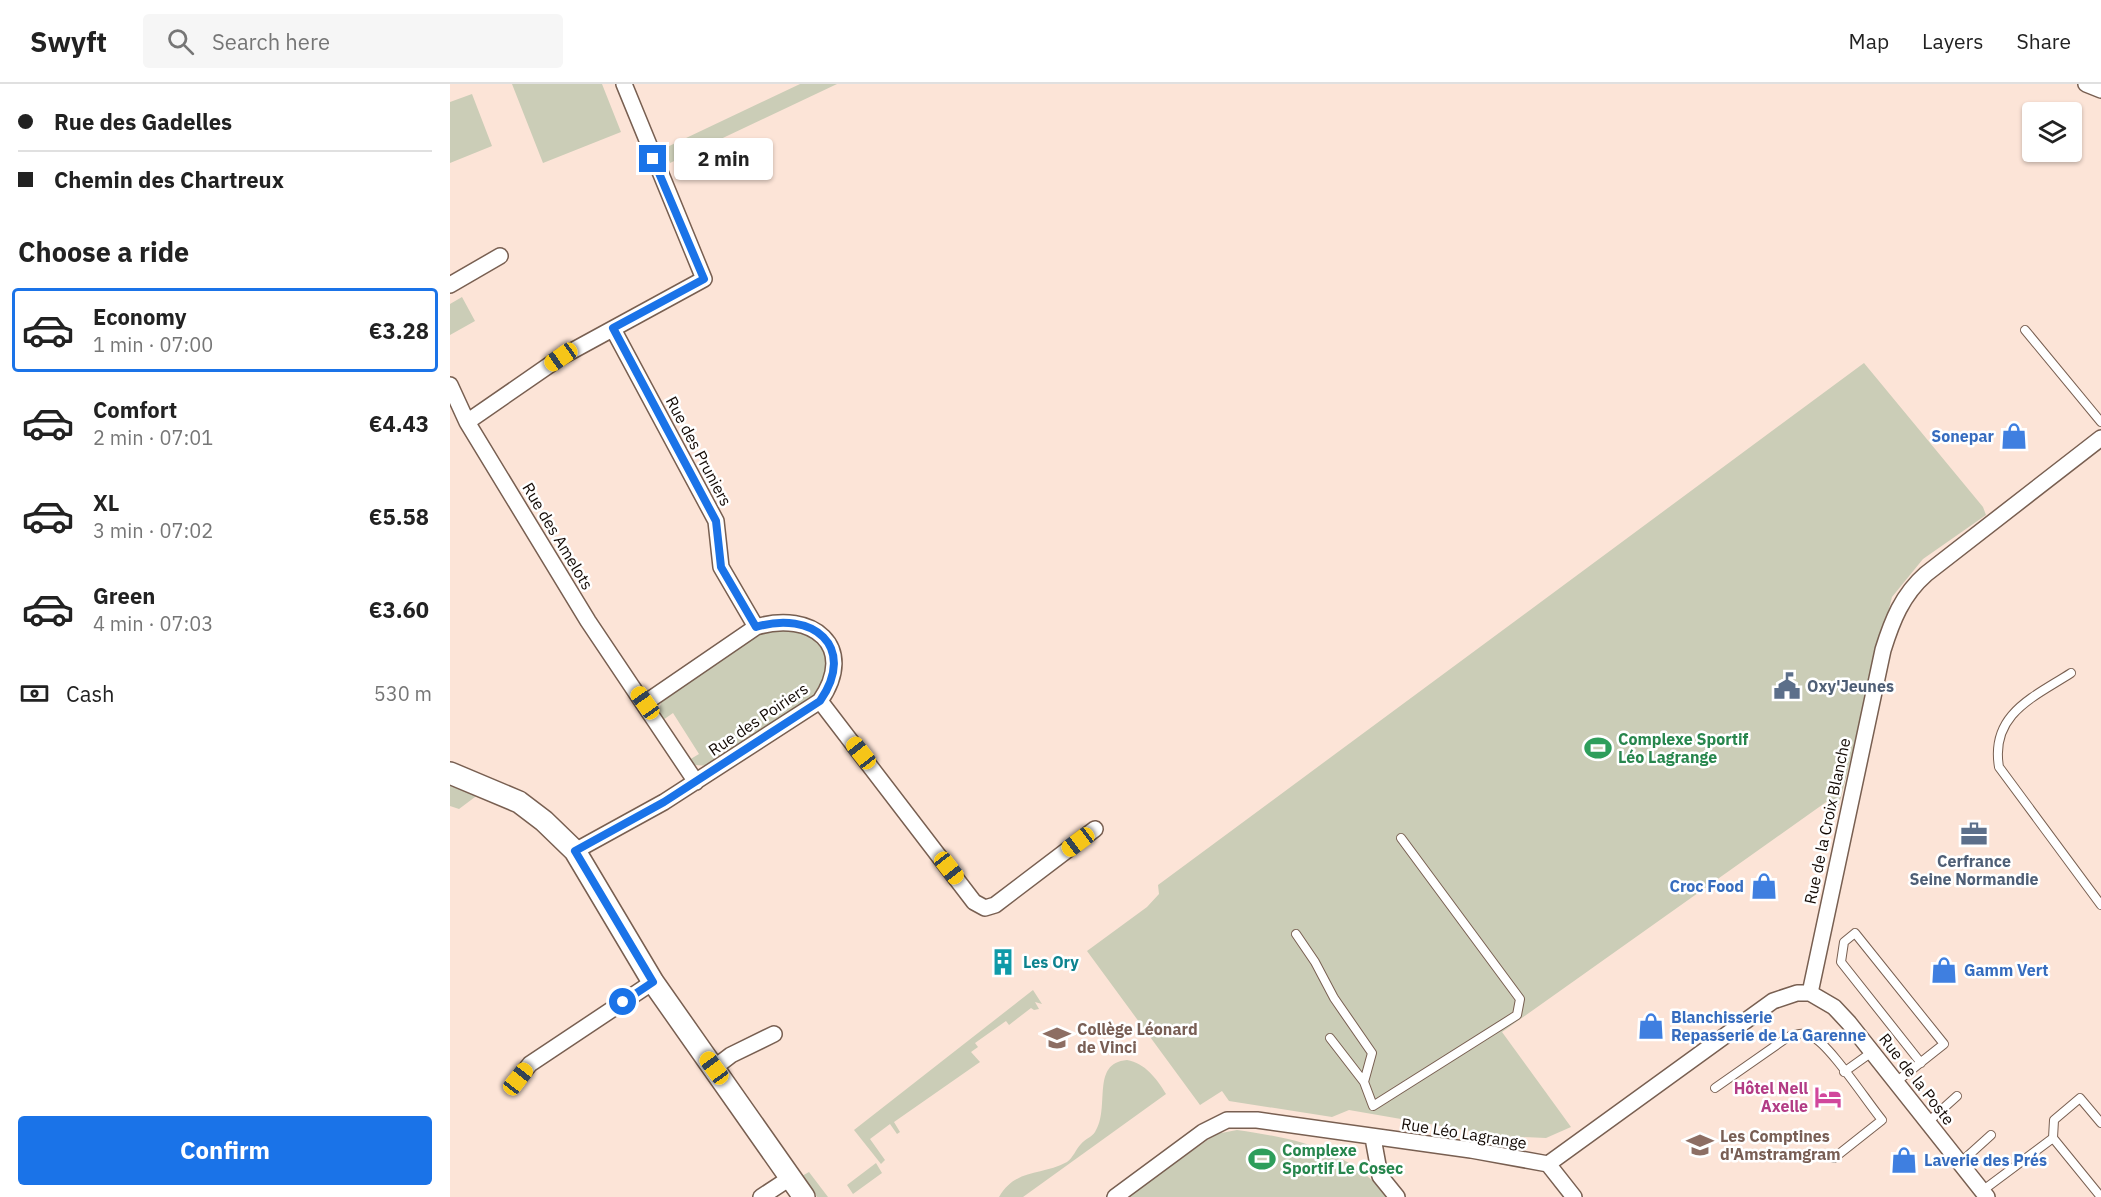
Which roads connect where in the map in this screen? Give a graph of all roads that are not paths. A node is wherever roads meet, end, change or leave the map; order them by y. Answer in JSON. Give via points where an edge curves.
{"nodes":[{"id":1,"x":624,"y":84,"type":"edge"},
{"id":2,"x":2086,"y":84,"type":"edge"},
{"id":3,"x":2101,"y":90,"type":"edge"},
{"id":4,"x":500,"y":256,"type":"dead end"},
{"id":5,"x":450,"y":285,"type":"edge"},
{"id":6,"x":613,"y":328,"type":"junction"},
{"id":7,"x":2025,"y":330,"type":"dead end"},
{"id":8,"x":450,"y":385,"type":"edge"},
{"id":9,"x":467,"y":422,"type":"junction"},
{"id":10,"x":2101,"y":422,"type":"edge"},
{"id":11,"x":2101,"y":438,"type":"edge"},
{"id":12,"x":756,"y":627,"type":"junction"},
{"id":13,"x":2071,"y":673,"type":"dead end"},
{"id":14,"x":820,"y":701,"type":"junction"},
{"id":15,"x":645,"y":703,"type":"junction"},
{"id":16,"x":450,"y":773,"type":"edge"},
{"id":17,"x":696,"y":782,"type":"junction"},
{"id":18,"x":1095,"y":829,"type":"dead end"},
{"id":19,"x":1401,"y":838,"type":"dead end"},
{"id":20,"x":575,"y":851,"type":"junction"},
{"id":21,"x":2101,"y":905,"type":"edge"},
{"id":22,"x":1296,"y":934,"type":"dead end"},
{"id":23,"x":653,"y":982,"type":"junction"},
{"id":24,"x":1810,"y":993,"type":"junction"},
{"id":25,"x":774,"y":1034,"type":"dead end"},
{"id":26,"x":1330,"y":1038,"type":"dead end"},
{"id":27,"x":1872,"y":1052,"type":"junction"},
{"id":28,"x":1921,"y":1063,"type":"junction"},
{"id":29,"x":714,"y":1068,"type":"junction"},
{"id":30,"x":1844,"y":1071,"type":"junction"},
{"id":31,"x":518,"y":1079,"type":"dead end"},
{"id":32,"x":1364,"y":1082,"type":"junction"},
{"id":33,"x":1896,"y":1082,"type":"junction"},
{"id":34,"x":1715,"y":1089,"type":"dead end"},
{"id":35,"x":1957,"y":1096,"type":"dead end"},
{"id":36,"x":1928,"y":1122,"type":"junction"},
{"id":37,"x":2101,"y":1123,"type":"edge"},
{"id":38,"x":1991,"y":1135,"type":"dead end"},
{"id":39,"x":1373,"y":1138,"type":"junction"},
{"id":40,"x":2053,"y":1138,"type":"junction"},
{"id":41,"x":1834,"y":1158,"type":"dead end"},
{"id":42,"x":1960,"y":1163,"type":"junction"},
{"id":43,"x":1548,"y":1164,"type":"junction"},
{"id":44,"x":790,"y":1178,"type":"junction"},
{"id":45,"x":1984,"y":1194,"type":"edge"},
{"id":46,"x":762,"y":1197,"type":"edge"},
{"id":47,"x":804,"y":1197,"type":"edge"},
{"id":48,"x":1115,"y":1197,"type":"edge"},
{"id":49,"x":1397,"y":1197,"type":"edge"},
{"id":50,"x":1574,"y":1197,"type":"edge"},
{"id":51,"x":2101,"y":1197,"type":"edge"}],
"edges":[{"from":1,"to":6,"type":"street","via":[[704,279]]},
{"from":2,"to":3,"type":"street"},
{"from":4,"to":5,"type":"street"},
{"from":6,"to":9,"type":"street","via":[[561,357]]},
{"from":6,"to":12,"type":"street","name":"Rue des Pruniers","via":[[716,521],[721,567]]},
{"from":7,"to":10,"type":"lane"},
{"from":8,"to":9,"type":"street","name":"Rue des Amelots"},
{"from":9,"to":15,"type":"street","name":"Rue des Amelots","via":[[588,621]]},
{"from":11,"to":24,"type":"street","name":"Rue de la Croix Blanche","via":[[1926,574],[1899,606],[1883,650]]},
{"from":12,"to":14,"type":"street","name":"Rue des Poiriers","via":[[793,621],[811,626],[825,639],[833,652],[834,670],[829,689]]},
{"from":12,"to":15,"type":"street","name":"Rue des Poiriers"},
{"from":13,"to":21,"type":"lane","via":[[2013,710],[1997,754],[1999,767]]},
{"from":14,"to":17,"type":"street","name":"Rue des Poiriers"},
{"from":14,"to":18,"type":"street","via":[[974,902],[985,908],[995,905]]},
{"from":15,"to":17,"type":"street","name":"Rue des Amelots"},
{"from":16,"to":20,"type":"street","via":[[519,802]]},
{"from":17,"to":20,"type":"street"},
{"from":19,"to":32,"type":"lane","via":[[1520,999],[1517,1015],[1373,1106]]},
{"from":20,"to":23,"type":"street"},
{"from":22,"to":32,"type":"lane","via":[[1372,1053]]},
{"from":23,"to":29,"type":"street"},
{"from":23,"to":31,"type":"street","via":[[530,1064]]},
{"from":24,"to":27,"type":"street","name":"Rue de la Poste","via":[[1834,1007]]},
{"from":24,"to":43,"type":"street","via":[[1773,1001]]},
{"from":25,"to":29,"type":"street"},
{"from":26,"to":32,"type":"lane"},
{"from":27,"to":30,"type":"lane"},
{"from":27,"to":33,"type":"street","name":"Rue de la Poste"},
{"from":28,"to":28,"type":"lane","via":[[1944,1044],[1855,933],[1844,942],[1840,962]]},
{"from":28,"to":33,"type":"lane"},
{"from":29,"to":44,"type":"street"},
{"from":30,"to":34,"type":"lane","via":[[1826,1047],[1813,1036],[1800,1033],[1788,1037]]},
{"from":30,"to":41,"type":"lane","via":[[1882,1120]]},
{"from":33,"to":36,"type":"street","name":"Rue de la Poste"},
{"from":35,"to":36,"type":"lane"},
{"from":36,"to":42,"type":"street","name":"Rue de la Poste"},
{"from":37,"to":40,"type":"lane","via":[[2080,1098],[2054,1120]]},
{"from":38,"to":42,"type":"lane"},
{"from":39,"to":43,"type":"street","name":"Rue Léo Lagrange"},
{"from":39,"to":48,"type":"street","name":"Rue Léo Lagrange","via":[[1257,1120],[1227,1120],[1203,1132]]},
{"from":39,"to":49,"type":"street","via":[[1380,1176]]},
{"from":40,"to":45,"type":"lane"},
{"from":40,"to":51,"type":"lane"},
{"from":42,"to":45,"type":"street","name":"Rue de la Poste"},
{"from":43,"to":50,"type":"street"},
{"from":44,"to":46,"type":"street"},
{"from":44,"to":47,"type":"street"}]}
